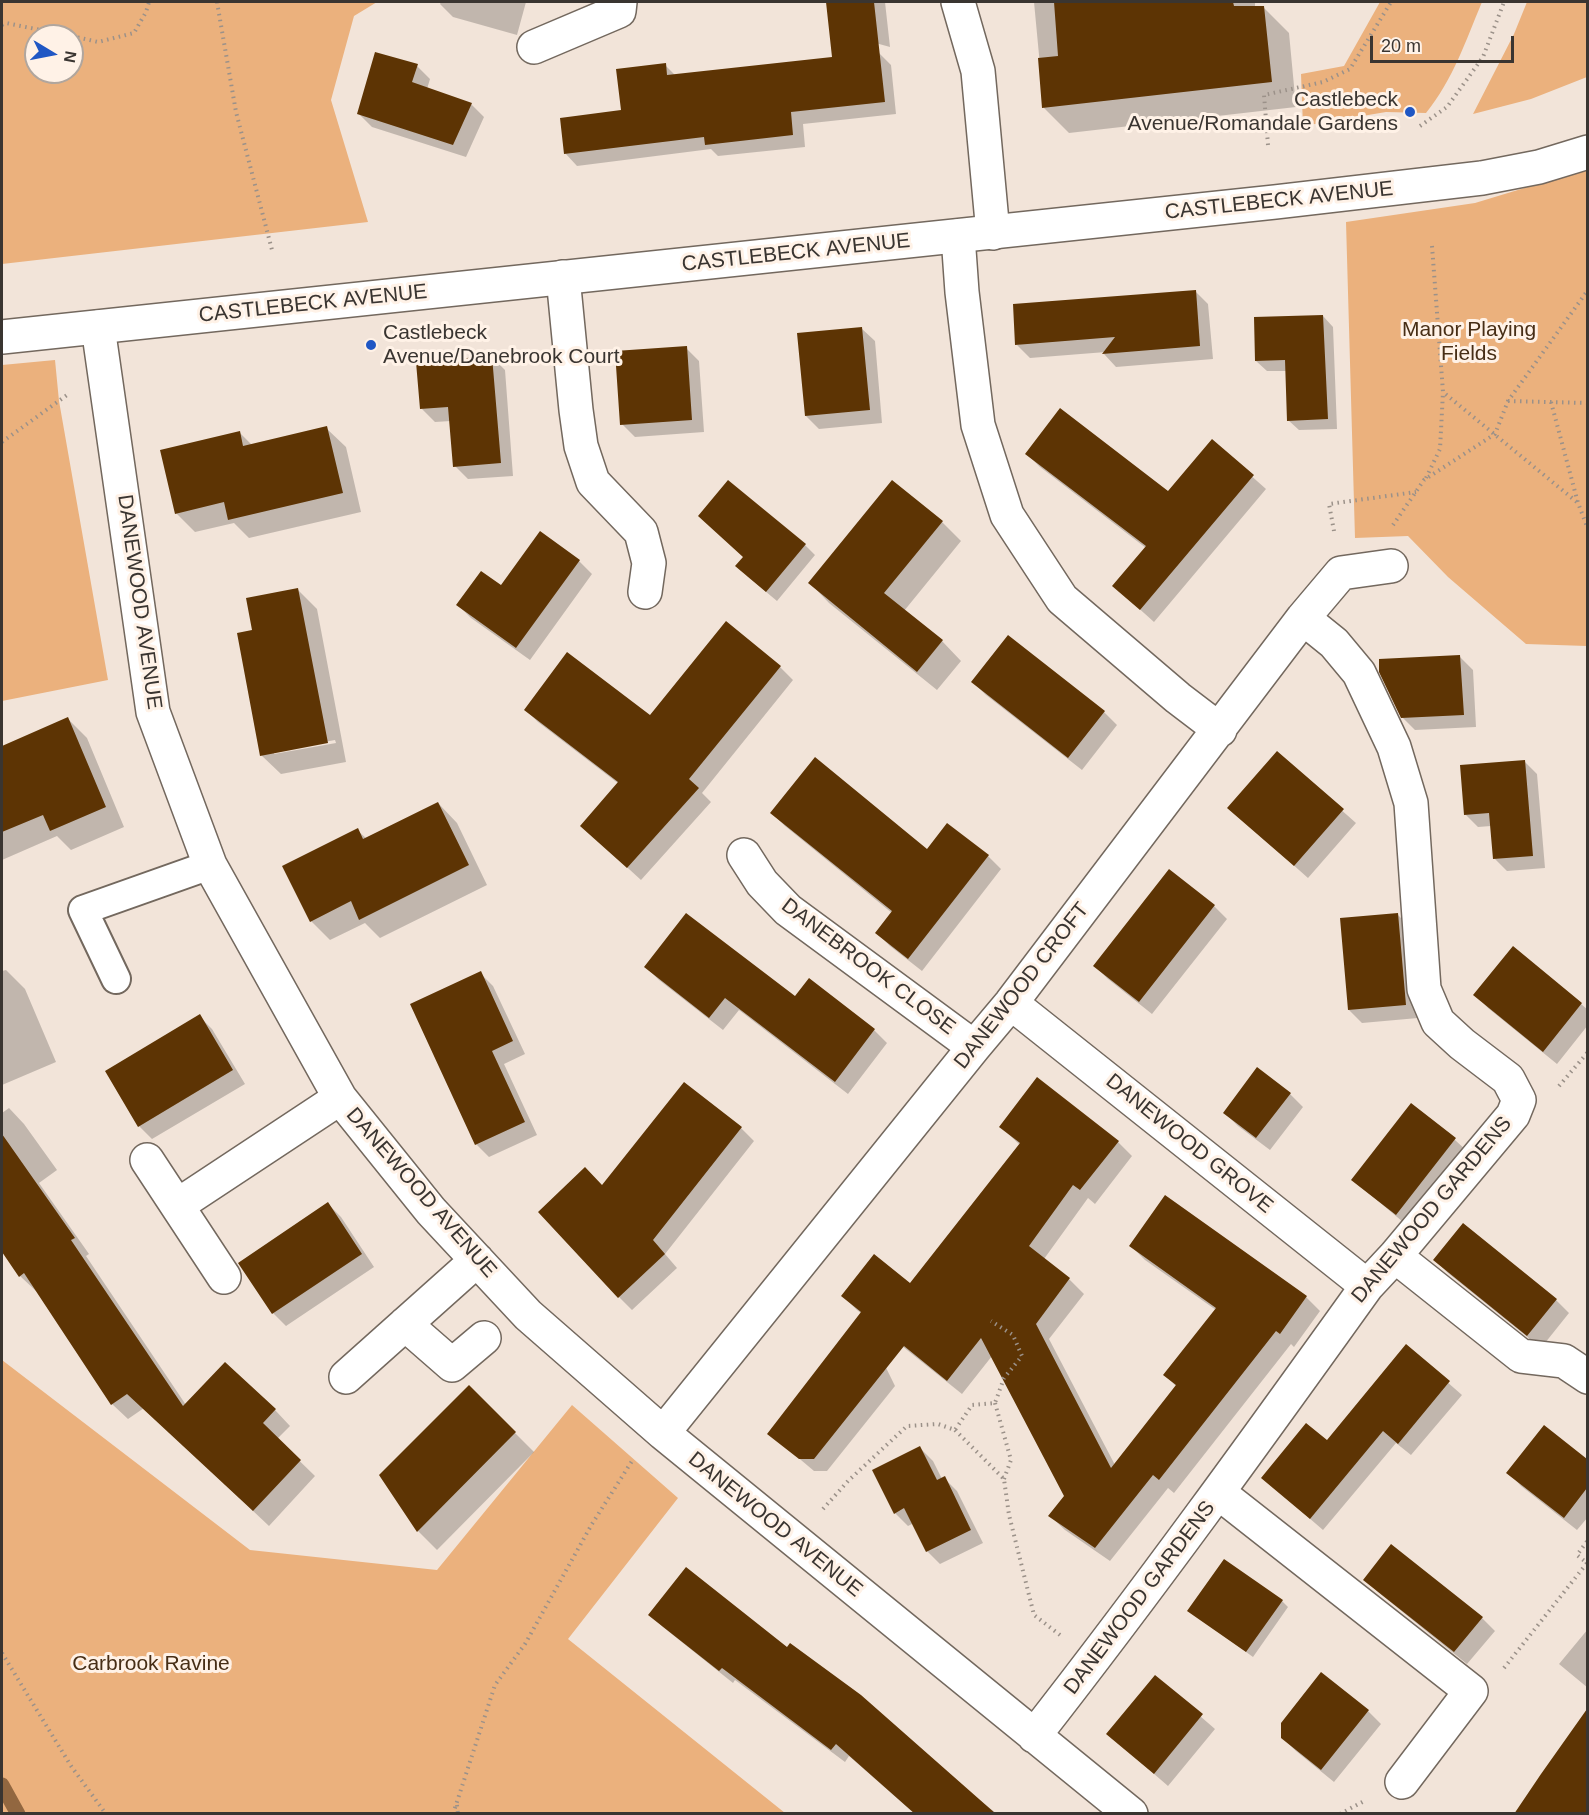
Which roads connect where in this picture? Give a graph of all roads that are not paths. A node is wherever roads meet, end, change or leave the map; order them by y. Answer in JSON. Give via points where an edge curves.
{"nodes":[{"id":1,"x":620,"y":2,"type":"edge"},
{"id":2,"x":958,"y":2,"type":"edge"},
{"id":3,"x":534,"y":48,"type":"dead end"},
{"id":4,"x":1587,"y":152,"type":"edge"},
{"id":5,"x":993,"y":233,"type":"junction"},
{"id":6,"x":958,"y":236,"type":"junction"},
{"id":7,"x":563,"y":276,"type":"junction"},
{"id":8,"x":98,"y":327,"type":"junction"},
{"id":9,"x":2,"y":337,"type":"edge"},
{"id":10,"x":1365,"y":570,"type":"road end"},
{"id":11,"x":645,"y":592,"type":"dead end"},
{"id":12,"x":1303,"y":618,"type":"junction"},
{"id":13,"x":1220,"y":730,"type":"junction"},
{"id":14,"x":744,"y":855,"type":"dead end"},
{"id":15,"x":210,"y":865,"type":"junction"},
{"id":16,"x":116,"y":979,"type":"dead end"},
{"id":17,"x":1011,"y":1003,"type":"junction"},
{"id":18,"x":974,"y":1047,"type":"junction"},
{"id":19,"x":340,"y":1098,"type":"junction"},
{"id":20,"x":147,"y":1160,"type":"dead end"},
{"id":21,"x":178,"y":1205,"type":"junction"},
{"id":22,"x":1395,"y":1256,"type":"junction"},
{"id":23,"x":477,"y":1260,"type":"junction"},
{"id":24,"x":224,"y":1277,"type":"dead end"},
{"id":25,"x":1367,"y":1286,"type":"junction"},
{"id":26,"x":405,"y":1324,"type":"junction"},
{"id":27,"x":484,"y":1338,"type":"dead end"},
{"id":28,"x":346,"y":1377,"type":"dead end"},
{"id":29,"x":1587,"y":1377,"type":"edge"},
{"id":30,"x":663,"y":1433,"type":"junction"},
{"id":31,"x":1219,"y":1493,"type":"junction"},
{"id":32,"x":1034,"y":1736,"type":"junction"},
{"id":33,"x":1402,"y":1782,"type":"dead end"},
{"id":34,"x":1131,"y":1814,"type":"edge"}],
"edges":[{"from":1,"to":3,"type":"street","via":[[619,11]]},
{"from":2,"to":5,"type":"street","via":[[978,71]]},
{"from":4,"to":5,"type":"street","name":"CASTLEBECK AVENUE","via":[[1539,167],[1482,178]]},
{"from":5,"to":6,"type":"street","name":"CASTLEBECK AVENUE"},
{"from":6,"to":7,"type":"street","name":"CASTLEBECK AVENUE"},
{"from":6,"to":13,"type":"street","via":[[978,425],[1007,515],[1062,598]]},
{"from":7,"to":8,"type":"street","name":"CASTLEBECK AVENUE"},
{"from":7,"to":11,"type":"street","via":[[581,446],[593,482],[641,532],[649,563]]},
{"from":8,"to":9,"type":"street","name":"CASTLEBECK AVENUE"},
{"from":8,"to":15,"type":"street","name":"DANEWOOD AVENUE","via":[[153,712]]},
{"from":10,"to":12,"type":"street","name":"DANEWOOD CROFT"},
{"from":12,"to":13,"type":"street","name":"DANEWOOD CROFT"},
{"from":12,"to":22,"type":"street","name":"DANEWOOD GARDENS","via":[[1334,643],[1359,673],[1394,747],[1410,803],[1424,989],[1438,1022],[1508,1079],[1519,1100],[1513,1115]]},
{"from":13,"to":17,"type":"street","name":"DANEWOOD CROFT"},
{"from":14,"to":18,"type":"street","name":"DANEBROOK CLOSE","via":[[762,883],[788,909]]},
{"from":15,"to":16,"type":"lane","via":[[83,910]]},
{"from":15,"to":19,"type":"street","name":"DANEWOOD AVENUE"},
{"from":17,"to":18,"type":"street","name":"DANEWOOD CROFT"},
{"from":17,"to":25,"type":"street","name":"DANEWOOD GROVE"},
{"from":18,"to":30,"type":"street","name":"DANEWOOD CROFT"},
{"from":19,"to":21,"type":"street"},
{"from":19,"to":23,"type":"street","name":"DANEWOOD AVENUE","via":[[431,1211]]},
{"from":20,"to":21,"type":"street"},
{"from":21,"to":24,"type":"street"},
{"from":22,"to":25,"type":"street","name":"DANEWOOD GARDENS"},
{"from":22,"to":29,"type":"street","via":[[1521,1356],[1564,1361]]},
{"from":23,"to":26,"type":"street"},
{"from":23,"to":30,"type":"street","name":"DANEWOOD AVENUE","via":[[528,1315]]},
{"from":25,"to":31,"type":"street","name":"DANEWOOD GARDENS"},
{"from":26,"to":27,"type":"street","via":[[452,1365]]},
{"from":26,"to":28,"type":"street"},
{"from":30,"to":32,"type":"street","name":"DANEWOOD AVENUE"},
{"from":31,"to":32,"type":"street","name":"DANEWOOD GARDENS"},
{"from":31,"to":33,"type":"street","via":[[1471,1690]]},
{"from":32,"to":34,"type":"street","name":"DANEWOOD AVENUE"}]}
